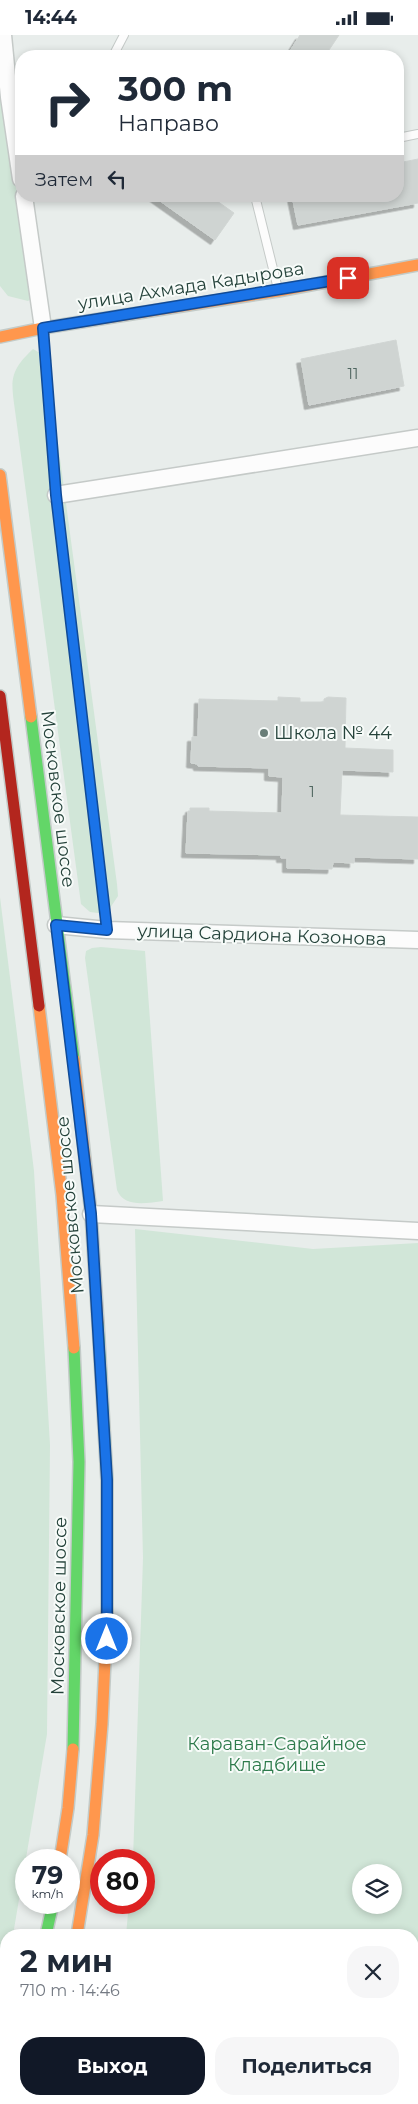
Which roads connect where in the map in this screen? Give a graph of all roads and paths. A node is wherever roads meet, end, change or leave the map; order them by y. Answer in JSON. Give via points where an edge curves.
{"nodes":[{"id":1,"x":3,"y":35,"type":"edge"},
{"id":2,"x":123,"y":35,"type":"edge"},
{"id":3,"x":117,"y":50,"type":"edge"},
{"id":4,"x":15,"y":124,"type":"edge"},
{"id":5,"x":418,"y":135,"type":"edge"},
{"id":6,"x":404,"y":138,"type":"edge"},
{"id":7,"x":25,"y":202,"type":"edge"},
{"id":8,"x":256,"y":202,"type":"edge"},
{"id":9,"x":418,"y":265,"type":"edge"},
{"id":10,"x":278,"y":291,"type":"junction"},
{"id":11,"x":43,"y":328,"type":"junction"},
{"id":12,"x":0,"y":337,"type":"edge"},
{"id":13,"x":418,"y":438,"type":"edge"},
{"id":14,"x":0,"y":475,"type":"edge"},
{"id":15,"x":56,"y":495,"type":"junction"},
{"id":16,"x":0,"y":697,"type":"edge"},
{"id":17,"x":56,"y":925,"type":"junction"},
{"id":18,"x":107,"y":930,"type":"junction"},
{"id":19,"x":418,"y":940,"type":"edge"},
{"id":20,"x":91,"y":1214,"type":"junction"},
{"id":21,"x":418,"y":1231,"type":"edge"},
{"id":22,"x":62,"y":1849,"type":"edge"},
{"id":23,"x":51,"y":1914,"type":"edge"},
{"id":24,"x":47,"y":1929,"type":"edge"},
{"id":25,"x":78,"y":1929,"type":"edge"}],
"edges":[{"from":1,"to":4,"type":"street"},
{"from":2,"to":3,"type":"lane"},
{"from":5,"to":6,"type":"lane"},
{"from":7,"to":11,"type":"street"},
{"from":8,"to":10,"type":"lane"},
{"from":9,"to":10,"type":"main road","name":"улица Ахмада Кадырова"},
{"from":10,"to":11,"type":"main road","name":"улица Ахмада Кадырова"},
{"from":11,"to":12,"type":"main road","name":"улица Ахмада Кадырова"},
{"from":11,"to":15,"type":"lane"},
{"from":13,"to":15,"type":"street"},
{"from":14,"to":17,"type":"main road","name":"Московское шоссе"},
{"from":15,"to":18,"type":"lane"},
{"from":16,"to":22,"type":"main road","name":"Московское шоссе","via":[[62,1195],[76,1379],[79,1462],[74,1729]]},
{"from":17,"to":18,"type":"street","name":"улица Сардиона Козонова"},
{"from":17,"to":20,"type":"main road","name":"Московское шоссе"},
{"from":18,"to":19,"type":"street","name":"улица Сардиона Козонова"},
{"from":20,"to":21,"type":"street"},
{"from":20,"to":25,"type":"main road","name":"Московское шоссе","via":[[107,1480],[107,1639],[93,1835]]},
{"from":23,"to":24,"type":"main road"}]}
